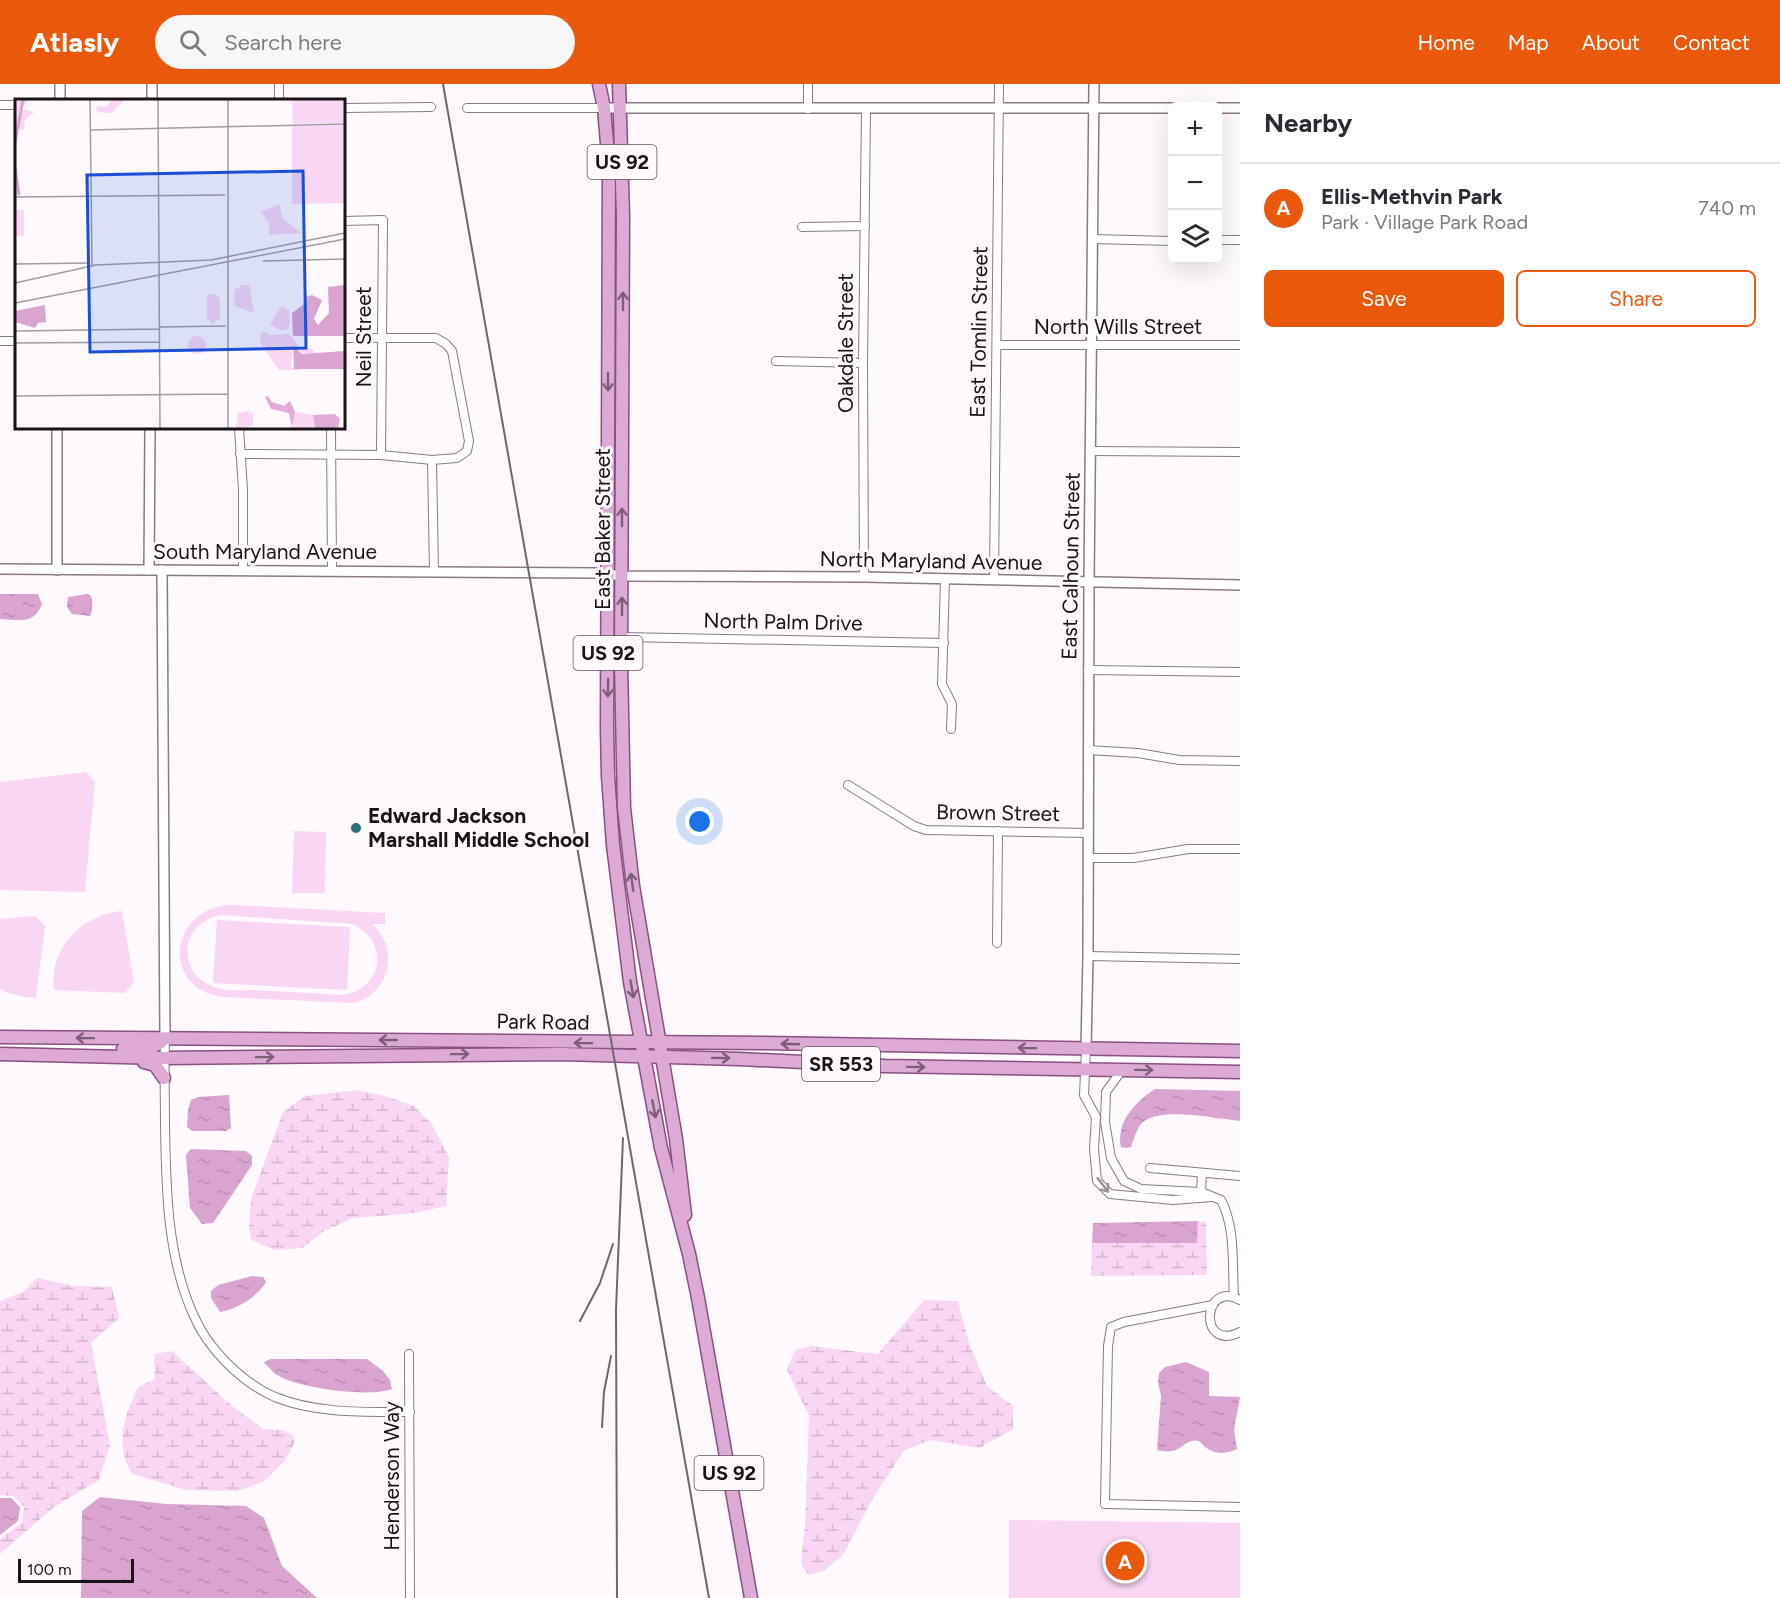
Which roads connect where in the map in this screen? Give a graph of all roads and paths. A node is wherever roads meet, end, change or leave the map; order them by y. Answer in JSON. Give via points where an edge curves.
{"nodes":[{"id":1,"x":599,"y":84,"type":"edge"},
{"id":2,"x":619,"y":84,"type":"edge"},
{"id":3,"x":808,"y":84,"type":"edge"},
{"id":4,"x":999,"y":84,"type":"edge"},
{"id":5,"x":1094,"y":84,"type":"edge"},
{"id":6,"x":431,"y":107,"type":"dead end"},
{"id":7,"x":345,"y":108,"type":"edge"},
{"id":8,"x":467,"y":108,"type":"dead end"},
{"id":9,"x":604,"y":108,"type":"junction"},
{"id":10,"x":620,"y":108,"type":"junction"},
{"id":11,"x":1094,"y":108,"type":"junction"},
{"id":12,"x":1168,"y":108,"type":"edge"},
{"id":13,"x":1222,"y":108,"type":"edge"},
{"id":14,"x":1240,"y":108,"type":"edge"},
{"id":15,"x":999,"y":109,"type":"junction"},
{"id":16,"x":808,"y":110,"type":"junction"},
{"id":17,"x":866,"y":110,"type":"junction"},
{"id":18,"x":608,"y":216,"type":"junction"},
{"id":19,"x":623,"y":216,"type":"junction"},
{"id":20,"x":345,"y":221,"type":"edge"},
{"id":21,"x":865,"y":226,"type":"junction"},
{"id":22,"x":802,"y":227,"type":"dead end"},
{"id":23,"x":1092,"y":238,"type":"junction"},
{"id":24,"x":1222,"y":240,"type":"edge"},
{"id":25,"x":1240,"y":240,"type":"edge"},
{"id":26,"x":1168,"y":241,"type":"edge"},
{"id":27,"x":608,"y":330,"type":"junction"},
{"id":28,"x":622,"y":330,"type":"junction"},
{"id":29,"x":345,"y":338,"type":"edge"},
{"id":30,"x":383,"y":338,"type":"junction"},
{"id":31,"x":15,"y":340,"type":"edge"},
{"id":32,"x":0,"y":341,"type":"edge"},
{"id":33,"x":997,"y":345,"type":"junction"},
{"id":34,"x":1091,"y":345,"type":"junction"},
{"id":35,"x":1240,"y":345,"type":"edge"},
{"id":36,"x":776,"y":361,"type":"dead end"},
{"id":37,"x":863,"y":363,"type":"junction"},
{"id":38,"x":57,"y":429,"type":"edge"},
{"id":39,"x":150,"y":429,"type":"edge"},
{"id":40,"x":239,"y":429,"type":"edge"},
{"id":41,"x":331,"y":429,"type":"edge"},
{"id":42,"x":1090,"y":451,"type":"junction"},
{"id":43,"x":1240,"y":452,"type":"edge"},
{"id":44,"x":240,"y":454,"type":"junction"},
{"id":45,"x":331,"y":454,"type":"junction"},
{"id":46,"x":381,"y":455,"type":"junction"},
{"id":47,"x":432,"y":460,"type":"junction"},
{"id":48,"x":608,"y":462,"type":"junction"},
{"id":49,"x":622,"y":462,"type":"junction"},
{"id":50,"x":0,"y":569,"type":"edge"},
{"id":51,"x":57,"y":570,"type":"junction"},
{"id":52,"x":149,"y":570,"type":"junction"},
{"id":53,"x":162,"y":570,"type":"junction"},
{"id":54,"x":243,"y":570,"type":"junction"},
{"id":55,"x":332,"y":571,"type":"junction"},
{"id":56,"x":434,"y":572,"type":"junction"},
{"id":57,"x":608,"y":573,"type":"junction"},
{"id":58,"x":622,"y":576,"type":"junction"},
{"id":59,"x":864,"y":577,"type":"junction"},
{"id":60,"x":945,"y":579,"type":"junction"},
{"id":61,"x":994,"y":580,"type":"junction"},
{"id":62,"x":1089,"y":582,"type":"junction"},
{"id":63,"x":1240,"y":585,"type":"edge"},
{"id":64,"x":622,"y":637,"type":"junction"},
{"id":65,"x":944,"y":643,"type":"junction"},
{"id":66,"x":1088,"y":670,"type":"junction"},
{"id":67,"x":1240,"y":672,"type":"edge"},
{"id":68,"x":951,"y":729,"type":"dead end"},
{"id":69,"x":1088,"y":750,"type":"junction"},
{"id":70,"x":1240,"y":761,"type":"edge"},
{"id":71,"x":848,"y":785,"type":"dead end"},
{"id":72,"x":999,"y":831,"type":"junction"},
{"id":73,"x":1088,"y":832,"type":"junction"},
{"id":74,"x":1240,"y":849,"type":"edge"},
{"id":75,"x":1088,"y":858,"type":"junction"},
{"id":76,"x":997,"y":943,"type":"dead end"},
{"id":77,"x":1088,"y":956,"type":"junction"},
{"id":78,"x":1240,"y":959,"type":"edge"},
{"id":79,"x":0,"y":1037,"type":"edge"},
{"id":80,"x":165,"y":1040,"type":"junction"},
{"id":81,"x":288,"y":1040,"type":"junction"},
{"id":82,"x":651,"y":1043,"type":"junction"},
{"id":83,"x":1086,"y":1049,"type":"junction"},
{"id":84,"x":1240,"y":1051,"type":"edge"},
{"id":85,"x":0,"y":1054,"type":"edge"},
{"id":86,"x":50,"y":1055,"type":"junction"},
{"id":87,"x":644,"y":1056,"type":"junction"},
{"id":88,"x":662,"y":1057,"type":"junction"},
{"id":89,"x":164,"y":1058,"type":"junction"},
{"id":90,"x":1085,"y":1069,"type":"junction"},
{"id":91,"x":1122,"y":1070,"type":"junction"},
{"id":92,"x":1240,"y":1072,"type":"edge"},
{"id":93,"x":165,"y":1078,"type":"junction"},
{"id":94,"x":1096,"y":1117,"type":"junction"},
{"id":95,"x":1106,"y":1117,"type":"junction"},
{"id":96,"x":1111,"y":1157,"type":"junction"},
{"id":97,"x":1095,"y":1160,"type":"junction"},
{"id":98,"x":1150,"y":1168,"type":"dead end"},
{"id":99,"x":1202,"y":1173,"type":"junction"},
{"id":100,"x":1240,"y":1176,"type":"edge"},
{"id":101,"x":1137,"y":1187,"type":"junction"},
{"id":102,"x":1201,"y":1192,"type":"junction"},
{"id":103,"x":1136,"y":1197,"type":"junction"},
{"id":104,"x":1213,"y":1197,"type":"junction"},
{"id":105,"x":689,"y":1254,"type":"junction"},
{"id":106,"x":1237,"y":1299,"type":"edge"},
{"id":107,"x":1213,"y":1305,"type":"junction"},
{"id":108,"x":1240,"y":1332,"type":"edge"},
{"id":109,"x":409,"y":1354,"type":"dead end"},
{"id":110,"x":410,"y":1412,"type":"junction"},
{"id":111,"x":1240,"y":1507,"type":"edge"},
{"id":112,"x":410,"y":1598,"type":"edge"},
{"id":113,"x":751,"y":1598,"type":"edge"}],
"edges":[{"from":1,"to":9,"type":"main road","number":"US 92"},
{"from":2,"to":10,"type":"main road","name":"East Baker Street","number":"US 92"},
{"from":3,"to":16,"type":"street"},
{"from":4,"to":15,"type":"street","name":"East Tomlin Street"},
{"from":5,"to":11,"type":"street","name":"East Calhoun Street"},
{"from":6,"to":7,"type":"street"},
{"from":8,"to":9,"type":"street"},
{"from":9,"to":10,"type":"street"},
{"from":9,"to":18,"type":"main road","name":"East Baker Street","number":"US 92"},
{"from":10,"to":16,"type":"street"},
{"from":10,"to":19,"type":"main road","name":"East Baker Street","number":"US 92"},
{"from":11,"to":12,"type":"street"},
{"from":11,"to":15,"type":"street"},
{"from":11,"to":23,"type":"street","name":"East Calhoun Street"},
{"from":13,"to":14,"type":"street"},
{"from":15,"to":17,"type":"street"},
{"from":15,"to":33,"type":"street","name":"East Tomlin Street"},
{"from":16,"to":17,"type":"street"},
{"from":17,"to":21,"type":"street","name":"Oakdale Street"},
{"from":18,"to":19,"type":"street"},
{"from":18,"to":27,"type":"main road","name":"East Baker Street","number":"US 92"},
{"from":28,"to":19,"type":"main road","name":"East Baker Street","number":"US 92","one_way":true},
{"from":20,"to":30,"type":"street","name":"Neil Street","via":[[383,220]]},
{"from":21,"to":22,"type":"street"},
{"from":21,"to":37,"type":"street","name":"Oakdale Street"},
{"from":23,"to":26,"type":"street"},
{"from":23,"to":34,"type":"street","name":"East Calhoun Street"},
{"from":24,"to":25,"type":"street"},
{"from":27,"to":28,"type":"street"},
{"from":27,"to":48,"type":"main road","name":"East Baker Street","number":"US 92","one_way":true},
{"from":28,"to":49,"type":"main road","name":"East Baker Street","number":"US 92"},
{"from":29,"to":30,"type":"street"},
{"from":30,"to":46,"type":"street","name":"Neil Street"},
{"from":30,"to":47,"type":"street","via":[[436,338],[452,351],[469,441],[467,452],[457,458]]},
{"from":31,"to":32,"type":"street"},
{"from":33,"to":34,"type":"street","name":"North Wills Street"},
{"from":33,"to":61,"type":"street","name":"East Tomlin Street"},
{"from":34,"to":35,"type":"street","name":"North Wills Street"},
{"from":34,"to":42,"type":"street","name":"East Calhoun Street"},
{"from":36,"to":37,"type":"street"},
{"from":37,"to":59,"type":"street","name":"Oakdale Street"},
{"from":38,"to":51,"type":"street"},
{"from":39,"to":52,"type":"street"},
{"from":40,"to":44,"type":"street"},
{"from":41,"to":45,"type":"street"},
{"from":42,"to":43,"type":"street"},
{"from":42,"to":62,"type":"street","name":"East Calhoun Street"},
{"from":44,"to":45,"type":"street"},
{"from":44,"to":54,"type":"street"},
{"from":45,"to":46,"type":"street"},
{"from":45,"to":55,"type":"street"},
{"from":46,"to":47,"type":"street"},
{"from":47,"to":56,"type":"street"},
{"from":48,"to":49,"type":"street"},
{"from":48,"to":57,"type":"main road","name":"East Baker Street","number":"US 92"},
{"from":58,"to":49,"type":"main road","name":"East Baker Street","number":"US 92","one_way":true},
{"from":50,"to":51,"type":"street","name":"South Maryland Avenue"},
{"from":51,"to":52,"type":"street","name":"South Maryland Avenue"},
{"from":52,"to":53,"type":"street","name":"South Maryland Avenue"},
{"from":53,"to":54,"type":"street","name":"South Maryland Avenue"},
{"from":53,"to":80,"type":"street"},
{"from":54,"to":55,"type":"street","name":"South Maryland Avenue"},
{"from":55,"to":56,"type":"street","name":"South Maryland Avenue"},
{"from":56,"to":57,"type":"street","name":"South Maryland Avenue"},
{"from":57,"to":58,"type":"street","name":"North Maryland Avenue"},
{"from":57,"to":82,"type":"main road","name":"East Baker Street","number":"US 92","one_way":true,"via":[[608,776],[613,845],[626,953]]},
{"from":58,"to":59,"type":"street","name":"North Maryland Avenue"},
{"from":64,"to":58,"type":"main road","name":"East Baker Street","number":"US 92","one_way":true},
{"from":59,"to":60,"type":"street","name":"North Maryland Avenue"},
{"from":60,"to":61,"type":"street","name":"North Maryland Avenue"},
{"from":60,"to":65,"type":"street"},
{"from":61,"to":62,"type":"street","name":"North Maryland Avenue"},
{"from":62,"to":63,"type":"street","name":"North Maryland Avenue"},
{"from":62,"to":66,"type":"street","name":"East Calhoun Street"},
{"from":64,"to":65,"type":"street","name":"North Palm Drive"},
{"from":82,"to":64,"type":"main road","name":"East Baker Street","number":"US 92","one_way":true,"via":[[627,843],[622,763]]},
{"from":65,"to":68,"type":"street","via":[[942,684],[952,704]]},
{"from":66,"to":67,"type":"street"},
{"from":66,"to":69,"type":"street","name":"East Calhoun Street"},
{"from":69,"to":70,"type":"street","via":[[1179,760]]},
{"from":69,"to":73,"type":"street","name":"East Calhoun Street"},
{"from":71,"to":72,"type":"street","name":"Brown Street","via":[[926,830]]},
{"from":72,"to":73,"type":"street","name":"Brown Street"},
{"from":72,"to":76,"type":"street"},
{"from":73,"to":75,"type":"street","name":"East Calhoun Street"},
{"from":74,"to":75,"type":"street","via":[[1188,849],[1134,858]]},
{"from":75,"to":77,"type":"street","name":"East Calhoun Street"},
{"from":77,"to":78,"type":"street"},
{"from":77,"to":83,"type":"street","name":"East Calhoun Street"},
{"from":80,"to":79,"type":"main road","name":"Park Road","one_way":true},
{"from":80,"to":81,"type":"main road","name":"Park Road"},
{"from":80,"to":86,"type":"main road","via":[[141,1049]]},
{"from":80,"to":89,"type":"street"},
{"from":82,"to":81,"type":"main road","name":"Park Road","one_way":true},
{"from":81,"to":89,"type":"main road","via":[[276,1045],[186,1046]]},
{"from":83,"to":82,"type":"main road","name":"Park Road","number":"SR 553","one_way":true},
{"from":82,"to":87,"type":"main road","number":"US 92"},
{"from":82,"to":88,"type":"main road","number":"US 92"},
{"from":83,"to":84,"type":"main road","number":"SR 553"},
{"from":83,"to":90,"type":"street"},
{"from":85,"to":86,"type":"main road","name":"Park Road"},
{"from":86,"to":89,"type":"main road","name":"Park Road"},
{"from":86,"to":93,"type":"main road","via":[[76,1060],[143,1062],[156,1065]]},
{"from":87,"to":88,"type":"main road","name":"Park Road","number":"SR 553"},
{"from":89,"to":87,"type":"main road","name":"Park Road","one_way":true},
{"from":87,"to":105,"type":"main road","number":"US 92","one_way":true,"via":[[661,1148]]},
{"from":88,"to":90,"type":"main road","name":"Park Road","number":"SR 553","one_way":true},
{"from":88,"to":105,"type":"main road","number":"US 92"},
{"from":89,"to":93,"type":"street"},
{"from":90,"to":91,"type":"main road","number":"SR 553"},
{"from":90,"to":94,"type":"street","via":[[1084,1095]]},
{"from":91,"to":92,"type":"main road","number":"SR 553","one_way":true},
{"from":91,"to":95,"type":"street","via":[[1106,1092]]},
{"from":93,"to":110,"type":"street","via":[[169,1219],[180,1277],[205,1336],[247,1379],[275,1396],[316,1408]]},
{"from":94,"to":95,"type":"street"},
{"from":94,"to":97,"type":"street"},
{"from":95,"to":96,"type":"street"},
{"from":96,"to":97,"type":"street"},
{"from":96,"to":101,"type":"street","via":[[1124,1181]]},
{"from":97,"to":103,"type":"street","one_way":true,"via":[[1096,1180],[1110,1194]]},
{"from":98,"to":99,"type":"street"},
{"from":99,"to":100,"type":"street"},
{"from":99,"to":102,"type":"street"},
{"from":101,"to":102,"type":"street"},
{"from":101,"to":103,"type":"street"},
{"from":102,"to":104,"type":"street"},
{"from":103,"to":104,"type":"street"},
{"from":104,"to":106,"type":"street","via":[[1221,1200],[1230,1227]]},
{"from":105,"to":113,"type":"main road","number":"US 92"},
{"from":106,"to":107,"type":"street","via":[[1226,1297]]},
{"from":107,"to":108,"type":"street","via":[[1209,1321],[1216,1332],[1228,1336]]},
{"from":107,"to":111,"type":"street","via":[[1111,1328],[1104,1504]]},
{"from":109,"to":110,"type":"street","name":"Henderson Way"},
{"from":110,"to":112,"type":"street","name":"Henderson Way"}]}
